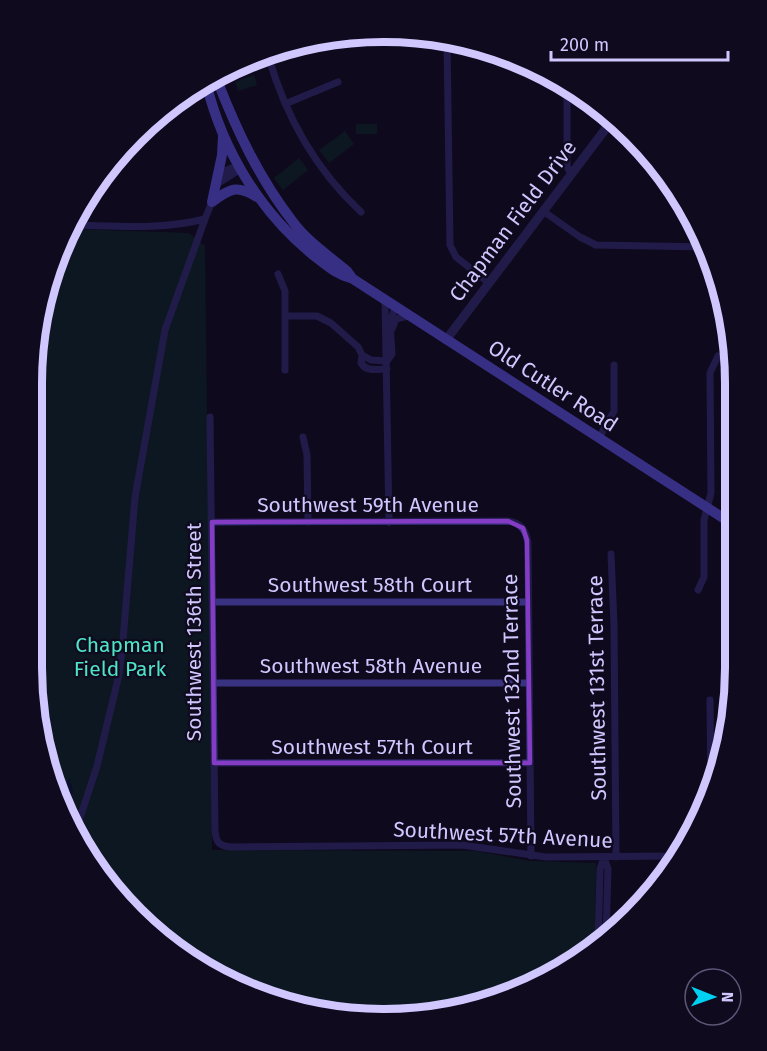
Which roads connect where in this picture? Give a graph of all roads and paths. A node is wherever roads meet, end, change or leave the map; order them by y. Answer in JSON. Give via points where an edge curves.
{"nodes":[{"id":1,"x":447,"y":48,"type":"edge"},
{"id":2,"x":270,"y":61,"type":"edge"},
{"id":3,"x":338,"y":82,"type":"dead end"},
{"id":4,"x":218,"y":85,"type":"edge"},
{"id":5,"x":219,"y":85,"type":"edge"},
{"id":6,"x":209,"y":91,"type":"edge"},
{"id":7,"x":567,"y":96,"type":"edge"},
{"id":8,"x":285,"y":104,"type":"junction"},
{"id":9,"x":608,"y":126,"type":"edge"},
{"id":10,"x":223,"y":137,"type":"junction"},
{"id":11,"x":239,"y":165,"type":"junction"},
{"id":12,"x":571,"y":175,"type":"junction"},
{"id":13,"x":258,"y":198,"type":"junction"},
{"id":14,"x":212,"y":202,"type":"junction"},
{"id":15,"x":543,"y":211,"type":"junction"},
{"id":16,"x":361,"y":212,"type":"dead end"},
{"id":17,"x":205,"y":219,"type":"junction"},
{"id":18,"x":293,"y":222,"type":"junction"},
{"id":19,"x":81,"y":225,"type":"edge"},
{"id":20,"x":696,"y":247,"type":"edge"},
{"id":21,"x":278,"y":274,"type":"dead end"},
{"id":22,"x":352,"y":279,"type":"junction"},
{"id":23,"x":489,"y":283,"type":"junction"},
{"id":24,"x":385,"y":300,"type":"junction"},
{"id":25,"x":395,"y":307,"type":"junction"},
{"id":26,"x":285,"y":316,"type":"junction"},
{"id":27,"x":408,"y":316,"type":"junction"},
{"id":28,"x":391,"y":332,"type":"junction"},
{"id":29,"x":446,"y":340,"type":"junction"},
{"id":30,"x":362,"y":355,"type":"junction"},
{"id":31,"x":718,"y":356,"type":"dead end"},
{"id":32,"x":387,"y":361,"type":"junction"},
{"id":33,"x":614,"y":365,"type":"dead end"},
{"id":34,"x":387,"y":369,"type":"junction"},
{"id":35,"x":285,"y":370,"type":"dead end"},
{"id":36,"x":210,"y":417,"type":"dead end"},
{"id":37,"x":303,"y":437,"type":"dead end"},
{"id":38,"x":599,"y":438,"type":"junction"},
{"id":39,"x":707,"y":507,"type":"junction"},
{"id":40,"x":725,"y":519,"type":"edge"},
{"id":41,"x":212,"y":522,"type":"junction"},
{"id":42,"x":308,"y":522,"type":"junction"},
{"id":43,"x":389,"y":522,"type":"junction"},
{"id":44,"x":523,"y":528,"type":"joint"},
{"id":45,"x":611,"y":554,"type":"dead end"},
{"id":46,"x":698,"y":590,"type":"dead end"},
{"id":47,"x":213,"y":602,"type":"junction"},
{"id":48,"x":528,"y":602,"type":"junction"},
{"id":49,"x":213,"y":683,"type":"junction"},
{"id":50,"x":528,"y":683,"type":"junction"},
{"id":51,"x":711,"y":700,"type":"dead end"},
{"id":52,"x":714,"y":753,"type":"edge"},
{"id":53,"x":214,"y":763,"type":"junction"},
{"id":54,"x":530,"y":763,"type":"junction"},
{"id":55,"x":79,"y":822,"type":"edge"},
{"id":56,"x":219,"y":844,"type":"joint"},
{"id":57,"x":531,"y":856,"type":"junction"},
{"id":58,"x":668,"y":856,"type":"edge"},
{"id":59,"x":604,"y":857,"type":"junction"},
{"id":60,"x":616,"y":857,"type":"junction"},
{"id":61,"x":606,"y":926,"type":"edge"},
{"id":62,"x":598,"y":932,"type":"edge"}],
"edges":[{"from":1,"to":23,"type":"street","via":[[450,245],[456,257]]},
{"from":2,"to":8,"type":"street"},
{"from":3,"to":8,"type":"street"},
{"from":4,"to":11,"type":"main road","via":[[222,110],[241,152]]},
{"from":5,"to":18,"type":"main road","name":"Old Cutler Road","via":[[251,159]]},
{"from":6,"to":10,"type":"main road"},
{"from":7,"to":12,"type":"street","via":[[567,166]]},
{"from":8,"to":16,"type":"street","via":[[320,165]]},
{"from":9,"to":12,"type":"street","name":"Chapman Field Drive"},
{"from":10,"to":11,"type":"main road"},
{"from":10,"to":14,"type":"main road"},
{"from":11,"to":13,"type":"main road","name":"Old Cutler Road"},
{"from":11,"to":14,"type":"street","via":[[237,172],[217,184]]},
{"from":11,"to":18,"type":"main road","via":[[252,171],[274,204]]},
{"from":12,"to":15,"type":"street","name":"Chapman Field Drive"},
{"from":13,"to":14,"type":"main road","via":[[235,189]]},
{"from":13,"to":22,"type":"main road","name":"Old Cutler Road","via":[[309,252],[338,274]]},
{"from":14,"to":17,"type":"street"},
{"from":15,"to":20,"type":"street","via":[[596,245]]},
{"from":15,"to":23,"type":"street","name":"Chapman Field Drive"},
{"from":17,"to":19,"type":"street","via":[[169,226]]},
{"from":17,"to":55,"type":"street","via":[[165,330],[135,497],[118,679]]},
{"from":18,"to":22,"type":"main road","name":"Old Cutler Road"},
{"from":21,"to":26,"type":"street","via":[[285,291]]},
{"from":22,"to":24,"type":"main road","name":"Old Cutler Road"},
{"from":23,"to":29,"type":"street","name":"Chapman Field Drive"},
{"from":24,"to":25,"type":"main road","name":"Old Cutler Road"},
{"from":24,"to":32,"type":"street"},
{"from":25,"to":27,"type":"main road","name":"Old Cutler Road"},
{"from":25,"to":28,"type":"street"},
{"from":26,"to":30,"type":"street","via":[[317,316],[328,321]]},
{"from":26,"to":35,"type":"street"},
{"from":27,"to":28,"type":"street","via":[[396,320]]},
{"from":27,"to":29,"type":"main road","name":"Old Cutler Road"},
{"from":28,"to":32,"type":"street","via":[[392,354]]},
{"from":29,"to":38,"type":"main road","name":"Old Cutler Road"},
{"from":30,"to":32,"type":"street"},
{"from":30,"to":34,"type":"street","via":[[364,367]]},
{"from":31,"to":39,"type":"street","via":[[710,374],[711,494]]},
{"from":32,"to":34,"type":"street"},
{"from":33,"to":38,"type":"street","via":[[614,411]]},
{"from":34,"to":43,"type":"street"},
{"from":36,"to":41,"type":"street","name":"Southwest 136th Street"},
{"from":37,"to":42,"type":"street"},
{"from":38,"to":39,"type":"main road","name":"Old Cutler Road"},
{"from":39,"to":40,"type":"main road","name":"Old Cutler Road"},
{"from":39,"to":46,"type":"street","via":[[704,577]]},
{"from":41,"to":42,"type":"street","name":"Southwest 59th Avenue"},
{"from":41,"to":47,"type":"street","name":"Southwest 136th Street"},
{"from":42,"to":43,"type":"street","name":"Southwest 59th Avenue"},
{"from":43,"to":44,"type":"street","name":"Southwest 59th Avenue","via":[[508,521]]},
{"from":44,"to":48,"type":"street","name":"Southwest 132nd Terrace","via":[[528,543]]},
{"from":45,"to":60,"type":"street","name":"Southwest 131st Terrace"},
{"from":47,"to":48,"type":"street","name":"Southwest 58th Court"},
{"from":47,"to":49,"type":"street","name":"Southwest 136th Street"},
{"from":48,"to":50,"type":"street","name":"Southwest 132nd Terrace"},
{"from":49,"to":50,"type":"street","name":"Southwest 58th Avenue"},
{"from":49,"to":53,"type":"street","name":"Southwest 136th Street"},
{"from":50,"to":54,"type":"street","name":"Southwest 132nd Terrace"},
{"from":51,"to":52,"type":"street"},
{"from":53,"to":54,"type":"street","name":"Southwest 57th Court"},
{"from":53,"to":56,"type":"street","name":"Southwest 136th Street","via":[[215,834]]},
{"from":54,"to":57,"type":"street","name":"Southwest 132nd Terrace"},
{"from":56,"to":57,"type":"street","name":"Southwest 57th Avenue","via":[[467,846]]},
{"from":57,"to":59,"type":"street","name":"Southwest 57th Avenue"},
{"from":58,"to":60,"type":"street","name":"Southwest 57th Avenue"},
{"from":59,"to":60,"type":"street","name":"Southwest 57th Avenue"},
{"from":59,"to":61,"type":"street","via":[[608,869]]},
{"from":59,"to":62,"type":"street","via":[[600,869]]}]}
